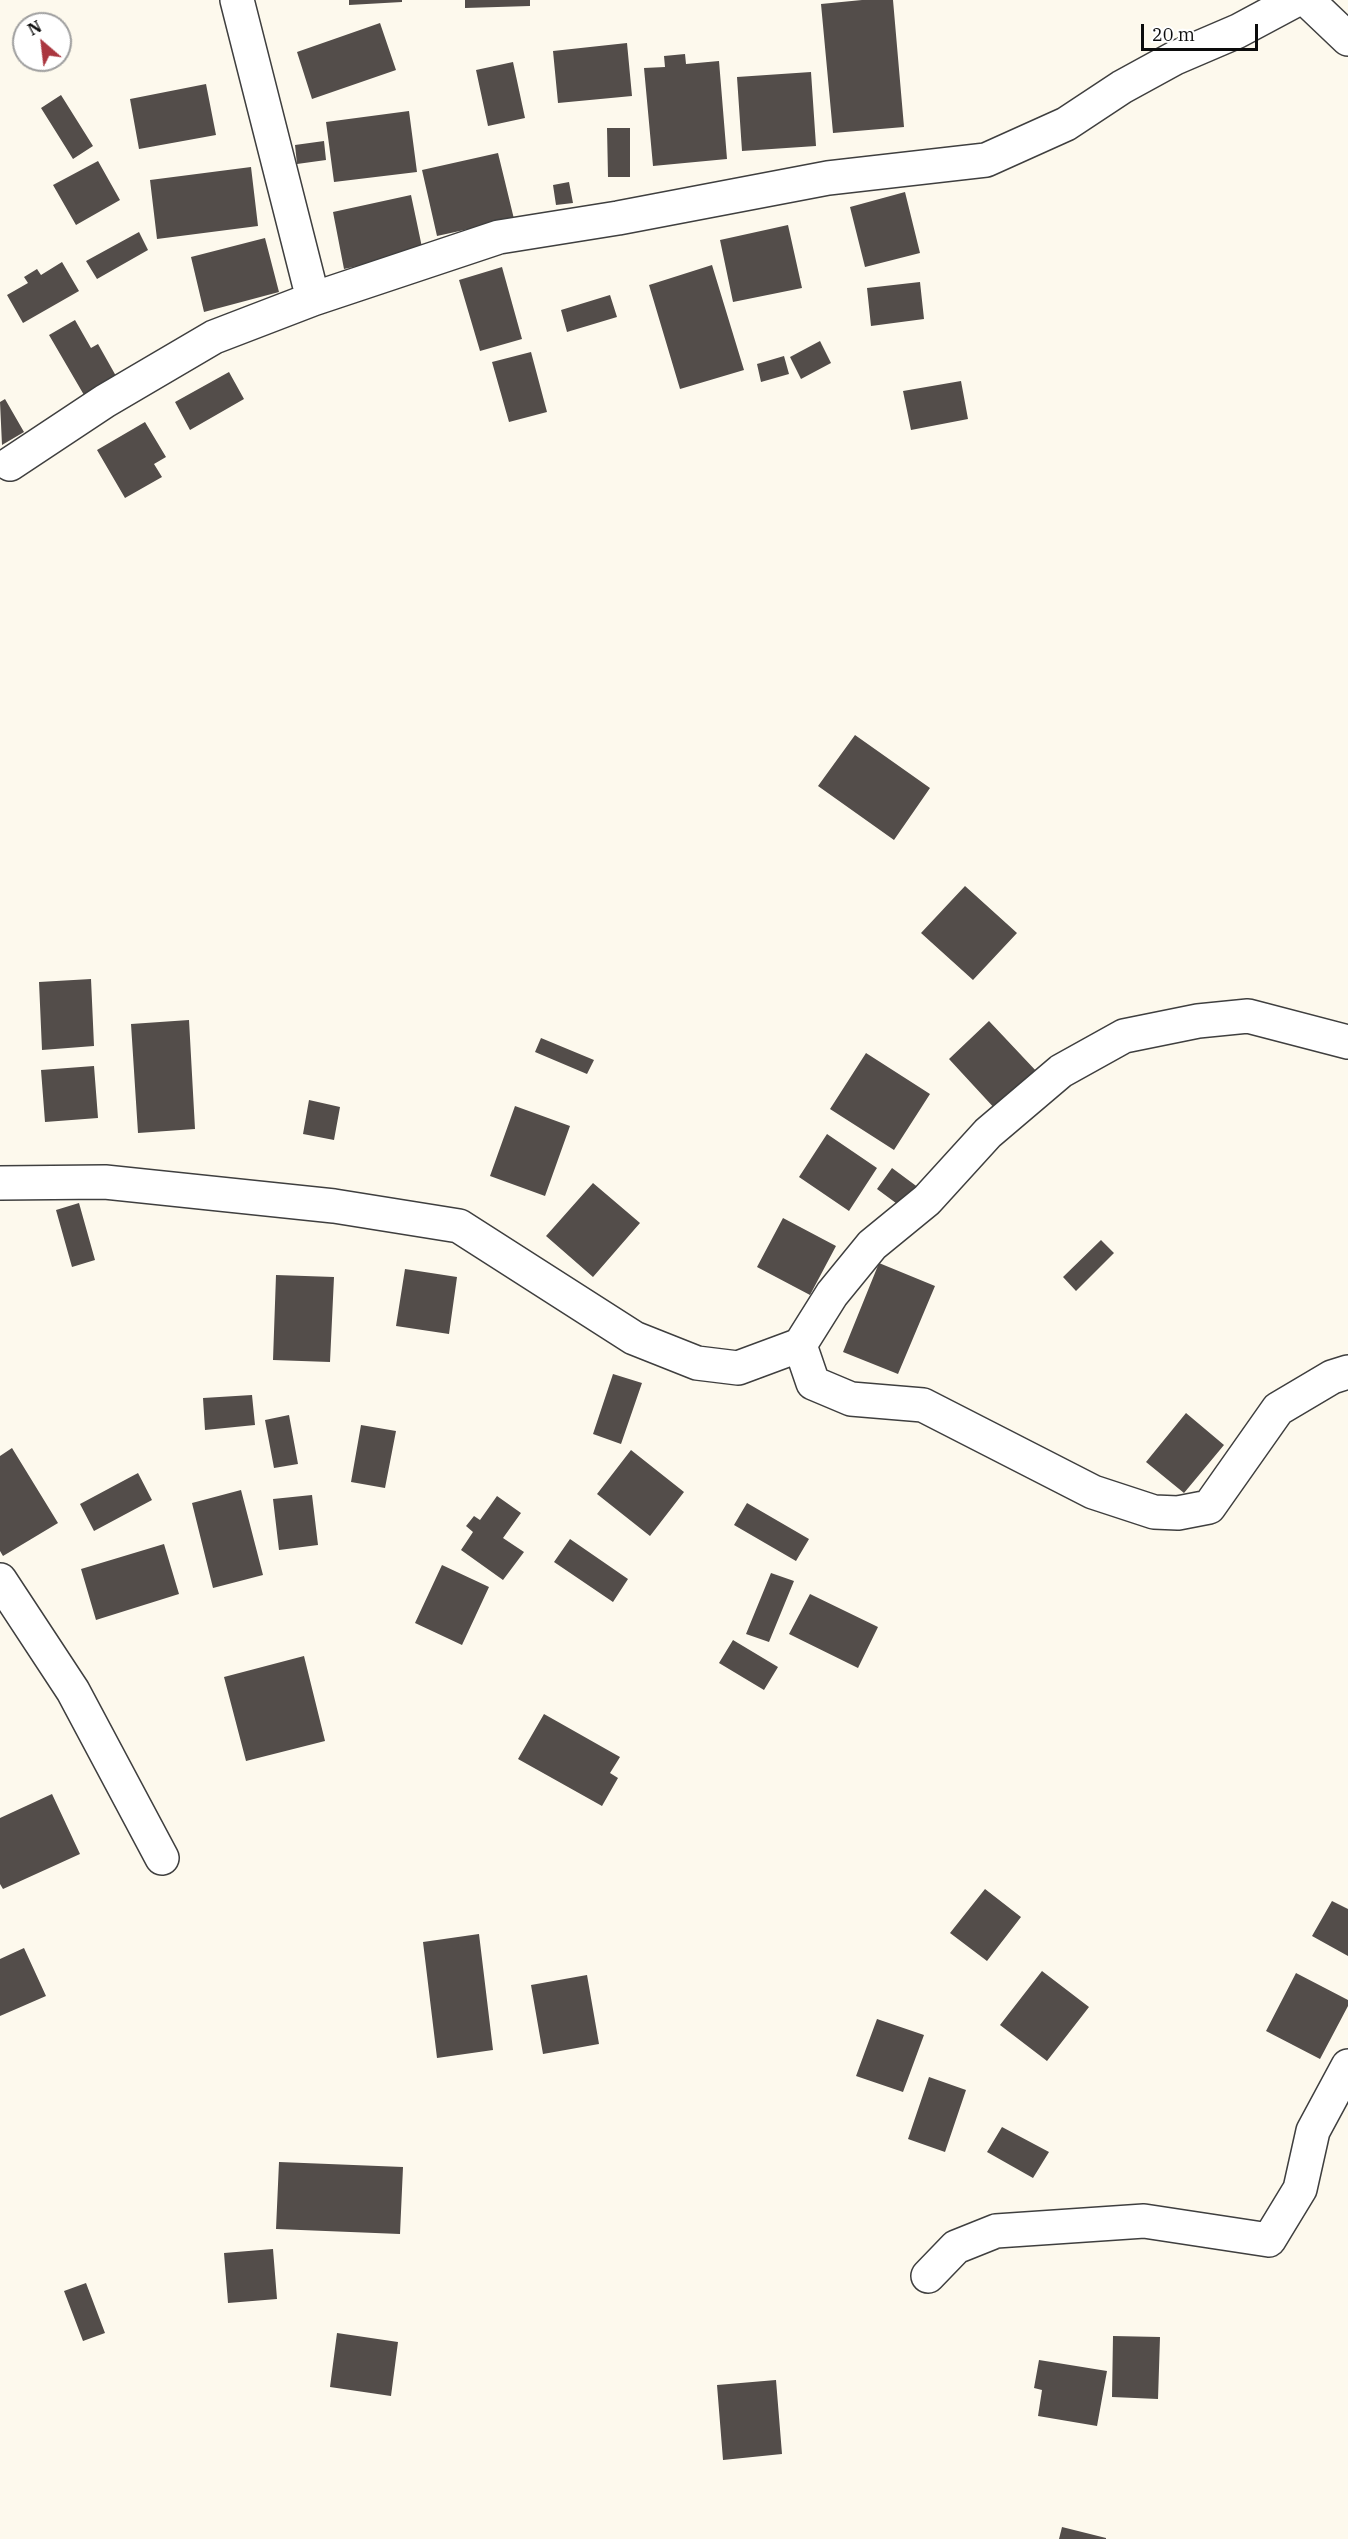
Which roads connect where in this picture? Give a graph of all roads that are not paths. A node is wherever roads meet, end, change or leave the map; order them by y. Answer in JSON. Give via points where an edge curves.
{"nodes":[{"id":1,"x":237,"y":0,"type":"edge"},
{"id":2,"x":1296,"y":0,"type":"edge"},
{"id":3,"x":1307,"y":0,"type":"edge"},
{"id":4,"x":1348,"y":39,"type":"edge"},
{"id":5,"x":313,"y":299,"type":"junction"},
{"id":6,"x":10,"y":464,"type":"dead end"},
{"id":7,"x":1348,"y":1042,"type":"edge"},
{"id":8,"x":0,"y":1183,"type":"edge"},
{"id":9,"x":800,"y":1346,"type":"junction"},
{"id":10,"x":1348,"y":1372,"type":"edge"},
{"id":11,"x":0,"y":1580,"type":"edge"},
{"id":12,"x":162,"y":1858,"type":"dead end"},
{"id":13,"x":1348,"y":2066,"type":"edge"},
{"id":14,"x":928,"y":2276,"type":"dead end"}],
"edges":[{"from":1,"to":5,"type":"street"},
{"from":2,"to":5,"type":"street","via":[[1175,58],[1066,124],[986,160],[828,178],[499,237]]},
{"from":3,"to":4,"type":"street"},
{"from":5,"to":6,"type":"street","via":[[214,337],[105,401]]},
{"from":7,"to":9,"type":"street","via":[[1248,1016],[1198,1021],[1124,1036],[1061,1071],[988,1133],[927,1200],[872,1245],[832,1294]]},
{"from":8,"to":9,"type":"street","via":[[105,1182],[334,1206],[459,1226],[634,1338],[697,1363],[738,1368]]},
{"from":9,"to":10,"type":"street","via":[[813,1383],[851,1399],[923,1405],[1093,1492],[1154,1512],[1179,1513],[1209,1507],[1278,1409],[1332,1377]]},
{"from":11,"to":12,"type":"street","via":[[73,1691]]},
{"from":13,"to":14,"type":"street","via":[[1313,2131],[1300,2189],[1269,2240],[1144,2221],[996,2230],[956,2247]]}]}
